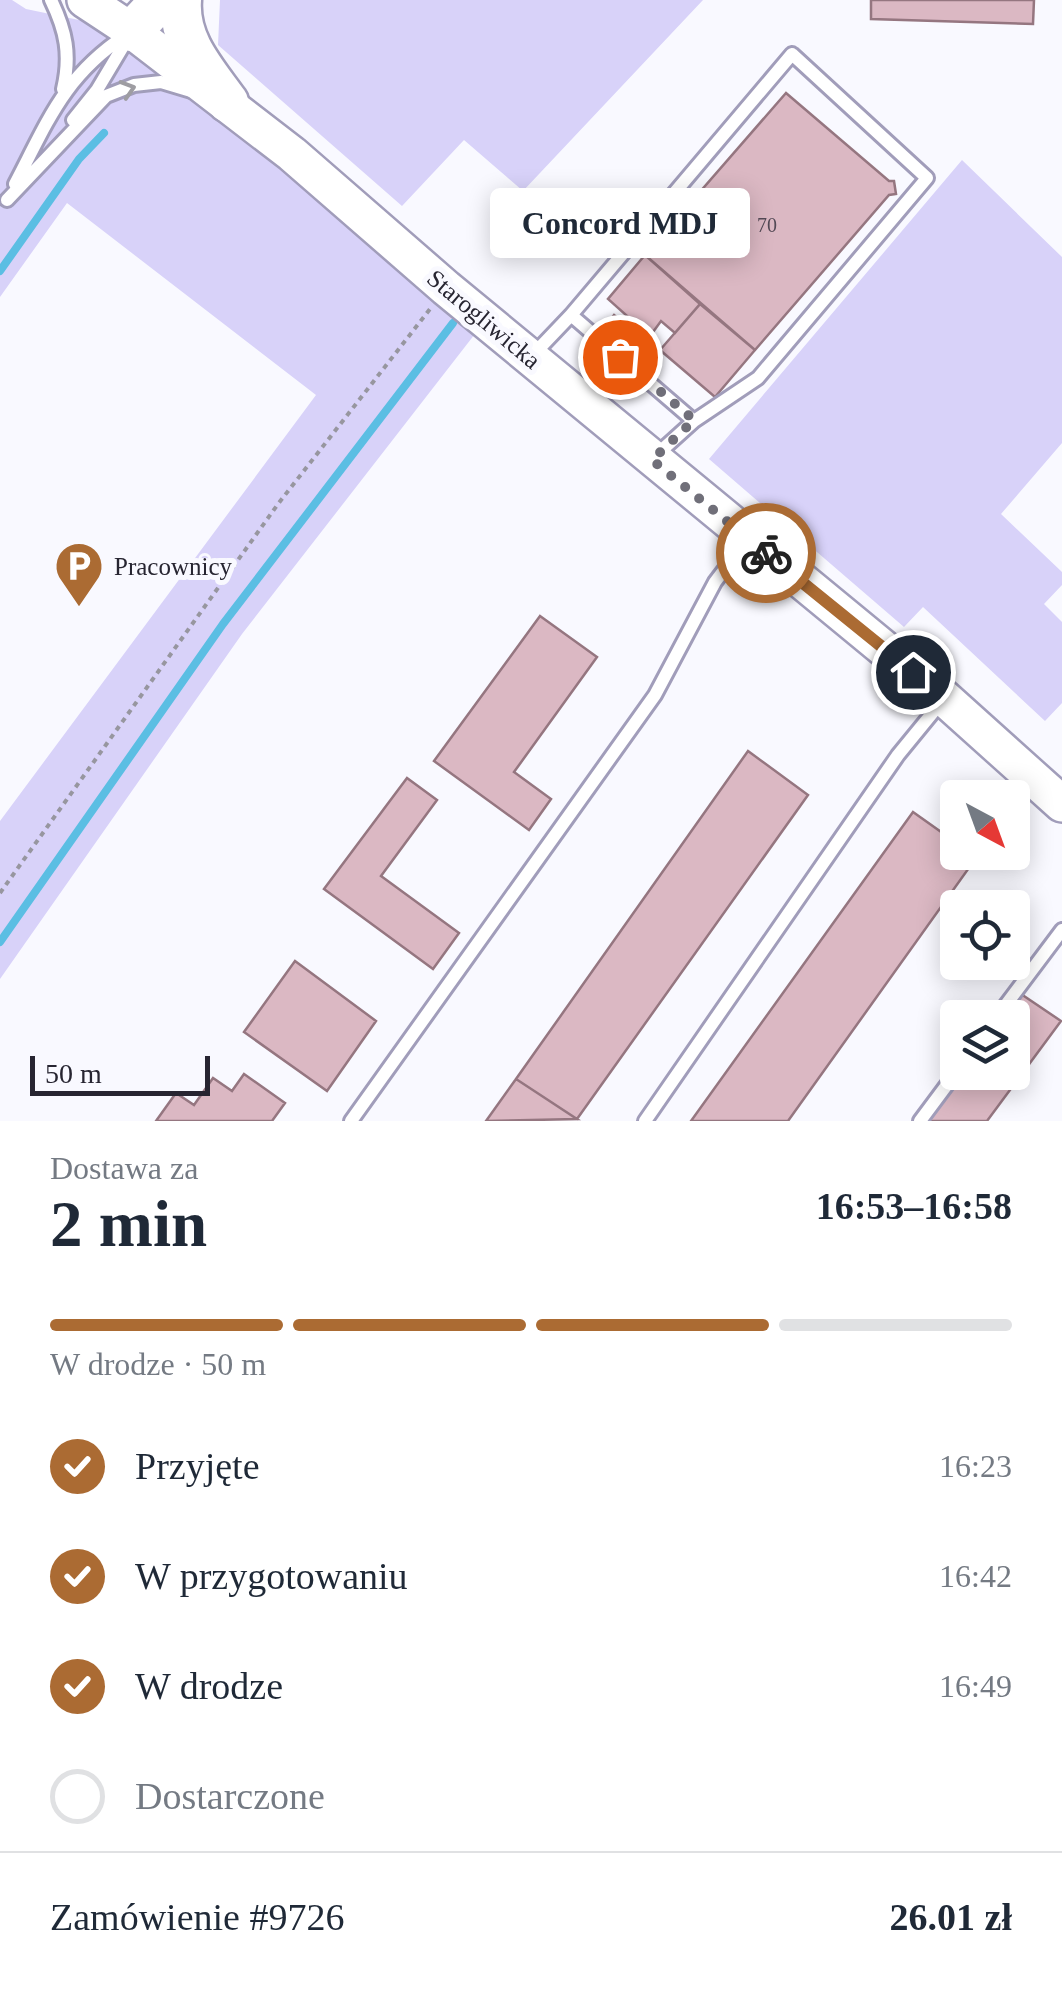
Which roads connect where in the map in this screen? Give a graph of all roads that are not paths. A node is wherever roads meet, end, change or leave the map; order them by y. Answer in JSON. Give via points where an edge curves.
{"nodes":[{"id":1,"x":51,"y":0,"type":"edge"},
{"id":2,"x":86,"y":0,"type":"edge"},
{"id":3,"x":160,"y":0,"type":"edge"},
{"id":4,"x":181,"y":0,"type":"edge"},
{"id":5,"x":135,"y":16,"type":"edge"},
{"id":6,"x":62,"y":92,"type":"junction"},
{"id":7,"x":228,"y":102,"type":"junction"},
{"id":8,"x":3,"y":205,"type":"edge"},
{"id":9,"x":571,"y":315,"type":"junction"},
{"id":10,"x":530,"y":358,"type":"junction"},
{"id":11,"x":694,"y":420,"type":"junction"},
{"id":12,"x":652,"y":460,"type":"junction"},
{"id":13,"x":740,"y":549,"type":"dead end"},
{"id":14,"x":944,"y":698,"type":"junction"},
{"id":15,"x":1062,"y":804,"type":"edge"},
{"id":16,"x":1062,"y":930,"type":"edge"},
{"id":17,"x":1010,"y":1000,"type":"edge"},
{"id":18,"x":943,"y":1090,"type":"edge"},
{"id":19,"x":351,"y":1121,"type":"edge"},
{"id":20,"x":644,"y":1121,"type":"edge"},
{"id":21,"x":920,"y":1121,"type":"edge"}],
"edges":[{"from":1,"to":6,"type":"lane","via":[[68,41]]},
{"from":2,"to":5,"type":"street","name":"Starogliwicka"},
{"from":3,"to":5,"type":"main road"},
{"from":4,"to":7,"type":"main road","via":[[188,44]]},
{"from":5,"to":6,"type":"lane"},
{"from":5,"to":7,"type":"street","name":"Starogliwicka"},
{"from":5,"to":8,"type":"lane","via":[[97,90]]},
{"from":6,"to":8,"type":"lane"},
{"from":8,"to":7,"type":"lane","one_way":true,"via":[[106,96],[161,82]]},
{"from":7,"to":10,"type":"street","name":"Starogliwicka"},
{"from":9,"to":10,"type":"lane"},
{"from":9,"to":11,"type":"lane"},
{"from":9,"to":11,"type":"lane","via":[[792,54],[926,178],[758,378]]},
{"from":10,"to":12,"type":"street","name":"Starogliwicka"},
{"from":11,"to":12,"type":"lane"},
{"from":12,"to":14,"type":"street","name":"Starogliwicka"},
{"from":13,"to":19,"type":"lane","via":[[715,582],[655,695]]},
{"from":14,"to":15,"type":"street","name":"Starogliwicka"},
{"from":14,"to":20,"type":"lane","via":[[898,754]]},
{"from":16,"to":17,"type":"lane"},
{"from":18,"to":21,"type":"lane"}]}
